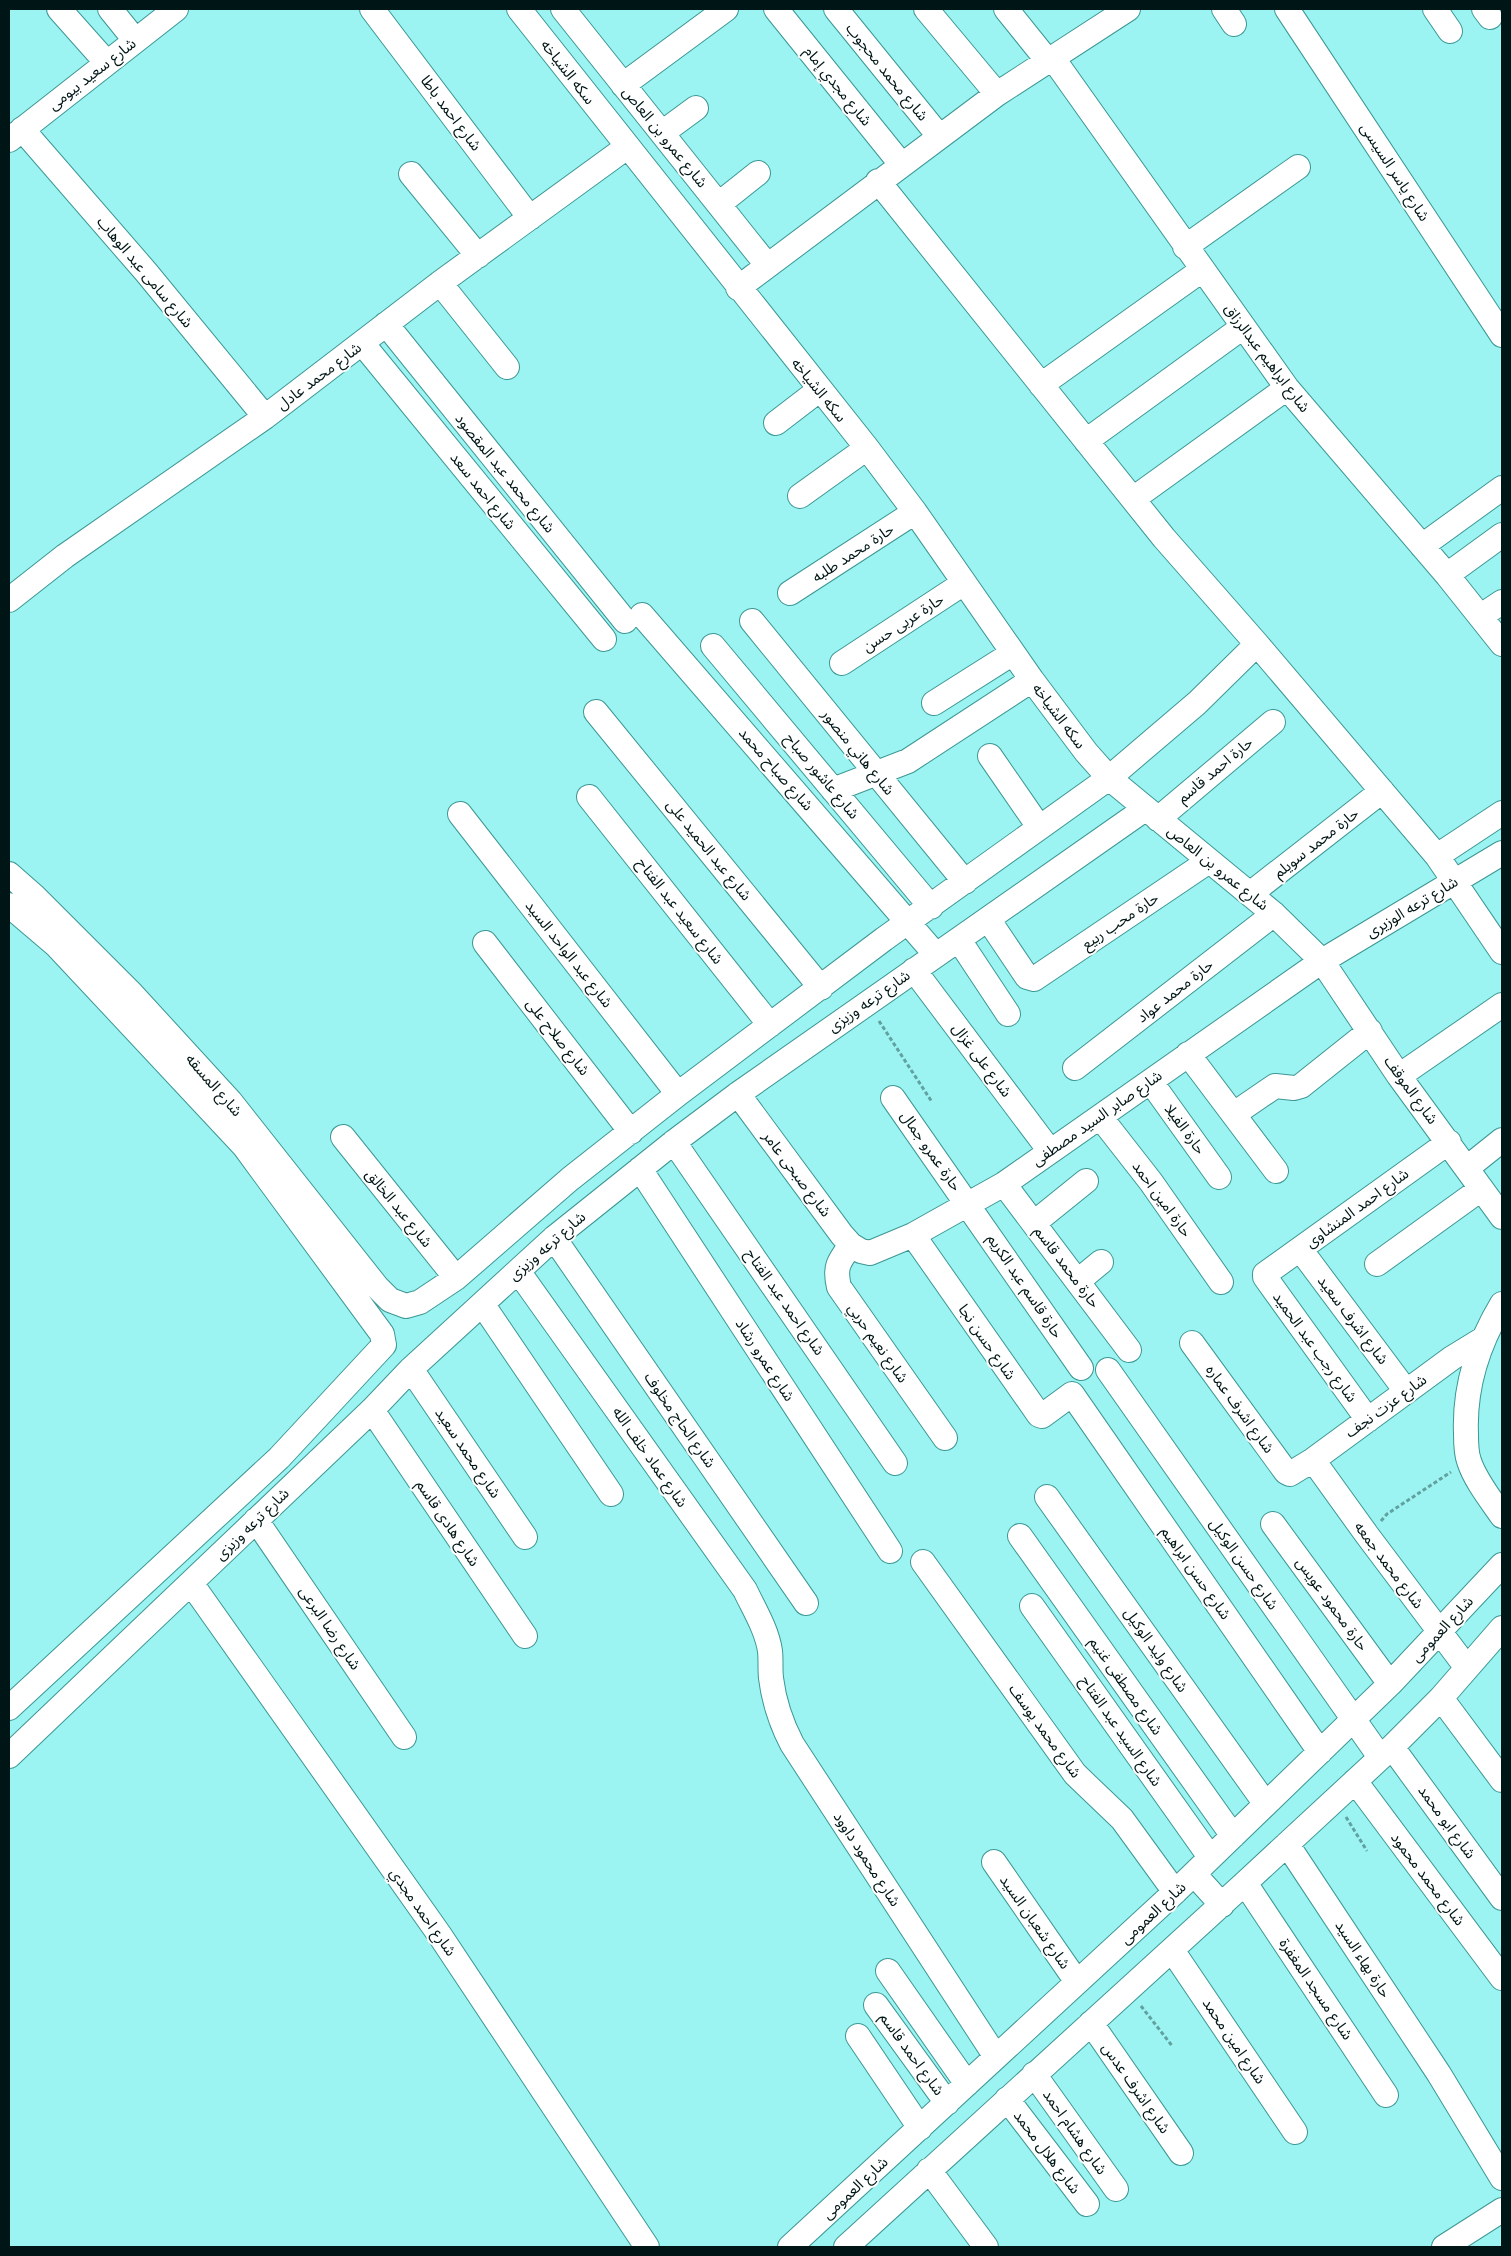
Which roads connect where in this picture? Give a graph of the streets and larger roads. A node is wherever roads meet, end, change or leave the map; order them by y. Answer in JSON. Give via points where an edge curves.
{"nodes":[{"id":1,"x":60,"y":9,"type":"edge"},
{"id":2,"x":110,"y":9,"type":"edge"},
{"id":3,"x":176,"y":9,"type":"edge"},
{"id":4,"x":372,"y":9,"type":"edge"},
{"id":5,"x":563,"y":9,"type":"edge"},
{"id":6,"x":726,"y":9,"type":"edge"},
{"id":7,"x":776,"y":9,"type":"edge"},
{"id":8,"x":836,"y":9,"type":"edge"},
{"id":9,"x":926,"y":9,"type":"edge"},
{"id":10,"x":1006,"y":9,"type":"edge"},
{"id":11,"x":1287,"y":9,"type":"edge"},
{"id":12,"x":1435,"y":9,"type":"edge"},
{"id":13,"x":521,"y":10,"type":"edge"},
{"id":14,"x":1121,"y":10,"type":"edge"},
{"id":15,"x":1450,"y":31,"type":"dead end"},
{"id":16,"x":135,"y":40,"type":"junction"},
{"id":17,"x":597,"y":52,"type":"junction"},
{"id":18,"x":1050,"y":59,"type":"junction"},
{"id":19,"x":107,"y":63,"type":"junction"},
{"id":20,"x":568,"y":71,"type":"junction"},
{"id":21,"x":623,"y":85,"type":"junction"},
{"id":22,"x":997,"y":94,"type":"junction"},
{"id":23,"x":696,"y":108,"type":"dead end"},
{"id":24,"x":16,"y":134,"type":"edge"},
{"id":25,"x":663,"y":134,"type":"junction"},
{"id":26,"x":939,"y":136,"type":"junction"},
{"id":27,"x":630,"y":152,"type":"junction"},
{"id":28,"x":900,"y":164,"type":"junction"},
{"id":29,"x":1298,"y":167,"type":"dead end"},
{"id":30,"x":758,"y":173,"type":"dead end"},
{"id":31,"x":411,"y":174,"type":"dead end"},
{"id":32,"x":878,"y":181,"type":"junction"},
{"id":33,"x":719,"y":204,"type":"junction"},
{"id":34,"x":530,"y":218,"type":"junction"},
{"id":35,"x":1185,"y":247,"type":"junction"},
{"id":36,"x":478,"y":256,"type":"junction"},
{"id":37,"x":767,"y":265,"type":"junction"},
{"id":38,"x":1202,"y":270,"type":"junction"},
{"id":39,"x":440,"y":283,"type":"junction"},
{"id":40,"x":738,"y":288,"type":"junction"},
{"id":41,"x":386,"y":324,"type":"junction"},
{"id":42,"x":1242,"y":327,"type":"junction"},
{"id":43,"x":1502,"y":335,"type":"edge"},
{"id":44,"x":362,"y":343,"type":"junction"},
{"id":45,"x":507,"y":368,"type":"dead end"},
{"id":46,"x":1041,"y":385,"type":"junction"},
{"id":47,"x":1287,"y":388,"type":"junction"},
{"id":48,"x":820,"y":390,"type":"junction"},
{"id":49,"x":265,"y":417,"type":"junction"},
{"id":50,"x":776,"y":424,"type":"dead end"},
{"id":51,"x":1086,"y":441,"type":"junction"},
{"id":52,"x":866,"y":448,"type":"junction"},
{"id":53,"x":1502,"y":488,"type":"edge"},
{"id":54,"x":800,"y":496,"type":"dead end"},
{"id":55,"x":1132,"y":499,"type":"junction"},
{"id":56,"x":915,"y":512,"type":"junction"},
{"id":57,"x":1502,"y":535,"type":"edge"},
{"id":58,"x":1422,"y":546,"type":"junction"},
{"id":59,"x":1447,"y":575,"type":"junction"},
{"id":60,"x":964,"y":583,"type":"junction"},
{"id":61,"x":790,"y":593,"type":"dead end"},
{"id":62,"x":9,"y":600,"type":"edge"},
{"id":63,"x":1502,"y":602,"type":"edge"},
{"id":64,"x":1480,"y":616,"type":"junction"},
{"id":65,"x":634,"y":618,"type":"joint"},
{"id":66,"x":752,"y":621,"type":"dead end"},
{"id":67,"x":604,"y":639,"type":"dead end"},
{"id":68,"x":1257,"y":644,"type":"junction"},
{"id":69,"x":1502,"y":644,"type":"edge"},
{"id":70,"x":713,"y":646,"type":"dead end"},
{"id":71,"x":1013,"y":653,"type":"junction"},
{"id":72,"x":842,"y":663,"type":"dead end"},
{"id":73,"x":1032,"y":680,"type":"junction"},
{"id":74,"x":934,"y":703,"type":"dead end"},
{"id":75,"x":596,"y":712,"type":"dead end"},
{"id":76,"x":1272,"y":722,"type":"dead end"},
{"id":77,"x":990,"y":756,"type":"dead end"},
{"id":78,"x":876,"y":774,"type":"junction"},
{"id":79,"x":1109,"y":778,"type":"junction"},
{"id":80,"x":833,"y":790,"type":"junction"},
{"id":81,"x":1382,"y":791,"type":"junction"},
{"id":82,"x":590,"y":797,"type":"dead end"},
{"id":83,"x":460,"y":814,"type":"dead end"},
{"id":84,"x":1151,"y":814,"type":"junction"},
{"id":85,"x":1502,"y":814,"type":"edge"},
{"id":86,"x":1039,"y":827,"type":"junction"},
{"id":87,"x":1502,"y":853,"type":"edge"},
{"id":88,"x":1437,"y":856,"type":"junction"},
{"id":89,"x":1209,"y":861,"type":"junction"},
{"id":90,"x":9,"y":874,"type":"edge"},
{"id":91,"x":965,"y":882,"type":"junction"},
{"id":92,"x":1454,"y":882,"type":"junction"},
{"id":93,"x":1250,"y":894,"type":"junction"},
{"id":94,"x":9,"y":905,"type":"edge"},
{"id":95,"x":931,"y":907,"type":"junction"},
{"id":96,"x":1274,"y":914,"type":"junction"},
{"id":97,"x":988,"y":919,"type":"junction"},
{"id":98,"x":910,"y":922,"type":"junction"},
{"id":99,"x":959,"y":940,"type":"junction"},
{"id":100,"x":485,"y":943,"type":"dead end"},
{"id":101,"x":1502,"y":952,"type":"edge"},
{"id":102,"x":936,"y":955,"type":"junction"},
{"id":103,"x":1322,"y":960,"type":"junction"},
{"id":104,"x":914,"y":970,"type":"junction"},
{"id":105,"x":820,"y":988,"type":"junction"},
{"id":106,"x":1502,"y":1005,"type":"edge"},
{"id":107,"x":1008,"y":1014,"type":"dead end"},
{"id":108,"x":770,"y":1025,"type":"junction"},
{"id":109,"x":1370,"y":1031,"type":"junction"},
{"id":110,"x":1188,"y":1054,"type":"junction"},
{"id":111,"x":1075,"y":1068,"type":"dead end"},
{"id":112,"x":1399,"y":1076,"type":"junction"},
{"id":113,"x":1151,"y":1082,"type":"junction"},
{"id":114,"x":678,"y":1094,"type":"junction"},
{"id":115,"x":738,"y":1094,"type":"junction"},
{"id":116,"x":893,"y":1098,"type":"dead end"},
{"id":117,"x":1234,"y":1114,"type":"junction"},
{"id":118,"x":1101,"y":1118,"type":"junction"},
{"id":119,"x":631,"y":1132,"type":"junction"},
{"id":120,"x":343,"y":1137,"type":"dead end"},
{"id":121,"x":1502,"y":1140,"type":"edge"},
{"id":122,"x":674,"y":1142,"type":"junction"},
{"id":123,"x":1449,"y":1142,"type":"junction"},
{"id":124,"x":1050,"y":1151,"type":"junction"},
{"id":125,"x":1467,"y":1168,"type":"junction"},
{"id":126,"x":640,"y":1169,"type":"junction"},
{"id":127,"x":1276,"y":1171,"type":"dead end"},
{"id":128,"x":1218,"y":1177,"type":"dead end"},
{"id":129,"x":1086,"y":1181,"type":"dead end"},
{"id":130,"x":1004,"y":1184,"type":"junction"},
{"id":131,"x":1481,"y":1189,"type":"junction"},
{"id":132,"x":969,"y":1204,"type":"junction"},
{"id":133,"x":1502,"y":1217,"type":"edge"},
{"id":134,"x":1034,"y":1223,"type":"junction"},
{"id":135,"x":913,"y":1235,"type":"junction"},
{"id":136,"x":554,"y":1238,"type":"junction"},
{"id":137,"x":856,"y":1248,"type":"junction"},
{"id":138,"x":1300,"y":1249,"type":"junction"},
{"id":139,"x":1101,"y":1262,"type":"dead end"},
{"id":140,"x":1377,"y":1264,"type":"dead end"},
{"id":141,"x":518,"y":1271,"type":"junction"},
{"id":142,"x":1265,"y":1274,"type":"joint"},
{"id":143,"x":456,"y":1278,"type":"junction"},
{"id":144,"x":1078,"y":1281,"type":"junction"},
{"id":145,"x":1221,"y":1282,"type":"dead end"},
{"id":146,"x":1502,"y":1304,"type":"edge"},
{"id":147,"x":484,"y":1305,"type":"junction"},
{"id":148,"x":1484,"y":1338,"type":"junction"},
{"id":149,"x":384,"y":1340,"type":"joint"},
{"id":150,"x":1192,"y":1342,"type":"dead end"},
{"id":151,"x":1129,"y":1350,"type":"dead end"},
{"id":152,"x":1081,"y":1368,"type":"dead end"},
{"id":153,"x":411,"y":1369,"type":"junction"},
{"id":154,"x":1108,"y":1370,"type":"dead end"},
{"id":155,"x":1406,"y":1392,"type":"junction"},
{"id":156,"x":1072,"y":1394,"type":"joint"},
{"id":157,"x":372,"y":1410,"type":"junction"},
{"id":158,"x":1368,"y":1420,"type":"junction"},
{"id":159,"x":945,"y":1438,"type":"dead end"},
{"id":160,"x":1314,"y":1460,"type":"junction"},
{"id":161,"x":896,"y":1462,"type":"dead end"},
{"id":162,"x":1290,"y":1474,"type":"joint"},
{"id":163,"x":611,"y":1494,"type":"dead end"},
{"id":164,"x":1047,"y":1497,"type":"dead end"},
{"id":165,"x":1502,"y":1516,"type":"edge"},
{"id":166,"x":256,"y":1520,"type":"junction"},
{"id":167,"x":1273,"y":1524,"type":"dead end"},
{"id":168,"x":1020,"y":1536,"type":"dead end"},
{"id":169,"x":525,"y":1537,"type":"dead end"},
{"id":170,"x":890,"y":1551,"type":"dead end"},
{"id":171,"x":923,"y":1562,"type":"dead end"},
{"id":172,"x":1502,"y":1565,"type":"edge"},
{"id":173,"x":191,"y":1582,"type":"junction"},
{"id":174,"x":806,"y":1602,"type":"dead end"},
{"id":175,"x":1032,"y":1606,"type":"dead end"},
{"id":176,"x":1440,"y":1633,"type":"junction"},
{"id":177,"x":525,"y":1636,"type":"dead end"},
{"id":178,"x":1499,"y":1638,"type":"edge"},
{"id":179,"x":770,"y":1650,"type":"joint"},
{"id":180,"x":1467,"y":1668,"type":"junction"},
{"id":181,"x":1390,"y":1684,"type":"junction"},
{"id":182,"x":1441,"y":1698,"type":"junction"},
{"id":183,"x":9,"y":1708,"type":"edge"},
{"id":184,"x":1353,"y":1720,"type":"junction"},
{"id":185,"x":404,"y":1737,"type":"dead end"},
{"id":186,"x":1320,"y":1752,"type":"junction"},
{"id":187,"x":1386,"y":1752,"type":"junction"},
{"id":188,"x":9,"y":1756,"type":"edge"},
{"id":189,"x":1502,"y":1780,"type":"edge"},
{"id":190,"x":1355,"y":1781,"type":"junction"},
{"id":191,"x":1266,"y":1803,"type":"junction"},
{"id":192,"x":1232,"y":1836,"type":"junction"},
{"id":193,"x":1287,"y":1844,"type":"junction"},
{"id":194,"x":1210,"y":1857,"type":"junction"},
{"id":195,"x":994,"y":1862,"type":"dead end"},
{"id":196,"x":1194,"y":1874,"type":"junction"},
{"id":197,"x":1245,"y":1883,"type":"junction"},
{"id":198,"x":1175,"y":1892,"type":"junction"},
{"id":199,"x":1502,"y":1898,"type":"edge"},
{"id":200,"x":1222,"y":1905,"type":"junction"},
{"id":201,"x":1172,"y":1950,"type":"junction"},
{"id":202,"x":888,"y":1971,"type":"dead end"},
{"id":203,"x":1502,"y":1978,"type":"edge"},
{"id":204,"x":1077,"y":1982,"type":"junction"},
{"id":205,"x":876,"y":2004,"type":"dead end"},
{"id":206,"x":1091,"y":2023,"type":"junction"},
{"id":207,"x":858,"y":2036,"type":"dead end"},
{"id":208,"x":996,"y":2057,"type":"junction"},
{"id":209,"x":1034,"y":2074,"type":"junction"},
{"id":210,"x":967,"y":2084,"type":"junction"},
{"id":211,"x":1386,"y":2095,"type":"dead end"},
{"id":212,"x":1007,"y":2099,"type":"junction"},
{"id":213,"x":947,"y":2103,"type":"junction"},
{"id":214,"x":920,"y":2128,"type":"junction"},
{"id":215,"x":1295,"y":2132,"type":"dead end"},
{"id":216,"x":1181,"y":2153,"type":"dead end"},
{"id":217,"x":886,"y":2159,"type":"junction"},
{"id":218,"x":1498,"y":2163,"type":"edge"},
{"id":219,"x":929,"y":2170,"type":"junction"},
{"id":220,"x":907,"y":2190,"type":"junction"},
{"id":221,"x":1116,"y":2190,"type":"dead end"},
{"id":222,"x":1087,"y":2204,"type":"dead end"},
{"id":223,"x":1502,"y":2210,"type":"edge"},
{"id":224,"x":805,"y":2242,"type":"edge"},
{"id":225,"x":853,"y":2245,"type":"edge"},
{"id":226,"x":647,"y":2247,"type":"edge"},
{"id":227,"x":986,"y":2247,"type":"edge"},
{"id":228,"x":1444,"y":2247,"type":"edge"}],
"edges":[{"from":1,"to":19,"type":"street"},
{"from":2,"to":16,"type":"street"},
{"from":3,"to":16,"type":"street","name":"شارع سعيد بيومى"},
{"from":4,"to":34,"type":"street","name":"شارع احمد باطا"},
{"from":5,"to":17,"type":"street","name":"شارع عمرو بن العاص"},
{"from":6,"to":21,"type":"street"},
{"from":7,"to":28,"type":"street","name":"شارع مجدي إمام"},
{"from":8,"to":26,"type":"street","name":"شارع محمد محجوب"},
{"from":9,"to":22,"type":"street"},
{"from":10,"to":18,"type":"street","name":"شارع ابراهيم عبدالرزاق"},
{"from":11,"to":43,"type":"street","name":"شارع ياسر السيسى"},
{"from":12,"to":15,"type":"street"},
{"from":13,"to":20,"type":"street","name":"سكه الشياخه"},
{"from":14,"to":18,"type":"street"},
{"from":16,"to":19,"type":"street","name":"شارع سعيد بيومى"},
{"from":17,"to":20,"type":"street"},
{"from":17,"to":21,"type":"street","name":"شارع عمرو بن العاص"},
{"from":18,"to":22,"type":"street"},
{"from":18,"to":35,"type":"street","name":"شارع ابراهيم عبدالرزاق"},
{"from":19,"to":24,"type":"street","name":"شارع سعيد بيومى"},
{"from":20,"to":27,"type":"street","name":"سكه الشياخه"},
{"from":21,"to":25,"type":"street","name":"شارع عمرو بن العاص"},
{"from":22,"to":26,"type":"street"},
{"from":23,"to":25,"type":"street","name":"شارع محمد عادل"},
{"from":24,"to":49,"type":"street","name":"شارع سامى عبد الوهاب","via":[[146,272]]},
{"from":25,"to":27,"type":"street","name":"شارع محمد عادل"},
{"from":25,"to":33,"type":"street","name":"شارع عمرو بن العاص"},
{"from":26,"to":28,"type":"street"},
{"from":27,"to":34,"type":"street","name":"شارع محمد عادل"},
{"from":27,"to":40,"type":"street","name":"سكه الشياخه"},
{"from":28,"to":32,"type":"street"},
{"from":29,"to":35,"type":"street"},
{"from":30,"to":33,"type":"street"},
{"from":31,"to":36,"type":"street"},
{"from":32,"to":37,"type":"street"},
{"from":32,"to":46,"type":"street"},
{"from":33,"to":37,"type":"street","name":"شارع عمرو بن العاص"},
{"from":34,"to":36,"type":"street","name":"شارع محمد عادل"},
{"from":35,"to":38,"type":"street","name":"شارع ابراهيم عبدالرزاق"},
{"from":36,"to":39,"type":"street","name":"شارع محمد عادل"},
{"from":37,"to":40,"type":"street"},
{"from":38,"to":42,"type":"street","name":"شارع ابراهيم عبدالرزاق"},
{"from":38,"to":46,"type":"street"},
{"from":39,"to":41,"type":"street","name":"شارع محمد عادل"},
{"from":39,"to":45,"type":"street"},
{"from":40,"to":48,"type":"street","name":"سكه الشياخه"},
{"from":41,"to":44,"type":"street","name":"شارع محمد عادل"},
{"from":41,"to":65,"type":"street","name":"شارع محمد عبد المقصود"},
{"from":42,"to":47,"type":"street","name":"شارع ابراهيم عبدالرزاق"},
{"from":42,"to":51,"type":"street"},
{"from":44,"to":49,"type":"street","name":"شارع محمد عادل"},
{"from":44,"to":67,"type":"street","name":"شارع احمد سعد"},
{"from":46,"to":51,"type":"street"},
{"from":47,"to":55,"type":"street"},
{"from":47,"to":58,"type":"street","name":"شارع ابراهيم عبدالرزاق"},
{"from":48,"to":50,"type":"street"},
{"from":48,"to":52,"type":"street","name":"سكه الشياخه"},
{"from":49,"to":62,"type":"street","name":"شارع محمد عادل","via":[[65,556]]},
{"from":51,"to":55,"type":"street"},
{"from":52,"to":54,"type":"street"},
{"from":52,"to":56,"type":"street","name":"سكه الشياخه"},
{"from":53,"to":58,"type":"street"},
{"from":55,"to":68,"type":"street"},
{"from":56,"to":60,"type":"street","name":"سكه الشياخه"},
{"from":56,"to":61,"type":"street","name":"حارة محمد طلبه"},
{"from":57,"to":59,"type":"street"},
{"from":58,"to":59,"type":"street","name":"شارع ابراهيم عبدالرزاق"},
{"from":59,"to":64,"type":"street","name":"شارع ابراهيم عبدالرزاق"},
{"from":60,"to":71,"type":"street","name":"سكه الشياخه"},
{"from":60,"to":72,"type":"street","name":"حارة عربى حسن"},
{"from":63,"to":64,"type":"street"},
{"from":64,"to":69,"type":"street","name":"شارع ابراهيم عبدالرزاق"},
{"from":65,"to":98,"type":"street","name":"شارع صباح محمد"},
{"from":66,"to":78,"type":"street","name":"شارع هاني منصور"},
{"from":68,"to":79,"type":"street","via":[[1197,703]]},
{"from":68,"to":81,"type":"street"},
{"from":70,"to":80,"type":"street","name":"شارع عاشور صباح"},
{"from":71,"to":73,"type":"street","name":"سكه الشياخه"},
{"from":71,"to":74,"type":"street"},
{"from":73,"to":78,"type":"street","via":[[908,762]]},
{"from":73,"to":79,"type":"street","name":"سكه الشياخه"},
{"from":75,"to":105,"type":"street","name":"شارع عبد الحميد على"},
{"from":76,"to":84,"type":"street","name":"حارة احمد قاسم"},
{"from":77,"to":86,"type":"street"},
{"from":78,"to":80,"type":"street"},
{"from":78,"to":91,"type":"street","name":"شارع هاني منصور"},
{"from":79,"to":84,"type":"street","name":"شارع عمرو بن العاص"},
{"from":79,"to":86,"type":"street"},
{"from":80,"to":95,"type":"street","name":"شارع عاشور صباح"},
{"from":81,"to":88,"type":"street"},
{"from":81,"to":93,"type":"street","name":"حارة محمد سويلم"},
{"from":82,"to":108,"type":"street","name":"شارع سعيد عبد الفتاح"},
{"from":83,"to":114,"type":"street","name":"شارع عبد الواحد السيد"},
{"from":84,"to":89,"type":"street","name":"شارع عمرو بن العاص"},
{"from":84,"to":97,"type":"street","name":"شارع ترعه وزيزى"},
{"from":85,"to":88,"type":"street","name":"شارع ترعه الوزيرى"},
{"from":86,"to":91,"type":"street"},
{"from":87,"to":92,"type":"street","name":"شارع ترعه الوزيرى"},
{"from":88,"to":92,"type":"street"},
{"from":89,"to":93,"type":"street","name":"شارع عمرو بن العاص"},
{"from":89,"to":97,"type":"street","name":"حارة محب ربيع","via":[[1034,980],[1030,980]]},
{"from":90,"to":143,"type":"street","name":"شارع المسقه","via":[[132,994],[230,1101],[390,1300],[406,1306],[420,1302]]},
{"from":91,"to":95,"type":"street"},
{"from":92,"to":101,"type":"street"},
{"from":92,"to":103,"type":"street","name":"شارع ترعه الوزيرى"},
{"from":93,"to":96,"type":"street","name":"شارع عمرو بن العاص"},
{"from":94,"to":149,"type":"street","name":"شارع المسقه","via":[[56,945],[244,1146]]},
{"from":95,"to":98,"type":"street"},
{"from":96,"to":103,"type":"street","name":"شارع عمرو بن العاص"},
{"from":96,"to":111,"type":"street","name":"حارة محمد عواد"},
{"from":97,"to":99,"type":"street","name":"شارع ترعه وزيزى"},
{"from":98,"to":102,"type":"street","name":"شارع صباح محمد"},
{"from":98,"to":105,"type":"street"},
{"from":99,"to":102,"type":"street","name":"شارع ترعه وزيزى"},
{"from":99,"to":107,"type":"street"},
{"from":100,"to":119,"type":"street","name":"شارع صلاح على"},
{"from":102,"to":104,"type":"street","name":"شارع ترعه وزيزى"},
{"from":103,"to":109,"type":"street","name":"شارع الموقف"},
{"from":103,"to":110,"type":"street","name":"شارع صابر السيد مصطفى"},
{"from":104,"to":115,"type":"street","name":"شارع ترعه وزيزى"},
{"from":104,"to":124,"type":"street","name":"شارع على غزال"},
{"from":105,"to":108,"type":"street"},
{"from":106,"to":112,"type":"street"},
{"from":108,"to":114,"type":"street"},
{"from":109,"to":112,"type":"street","name":"شارع الموقف"},
{"from":109,"to":117,"type":"street","via":[[1301,1086],[1275,1086]]},
{"from":110,"to":113,"type":"street","name":"شارع صابر السيد مصطفى"},
{"from":110,"to":117,"type":"street"},
{"from":112,"to":123,"type":"street","name":"شارع الموقف"},
{"from":113,"to":118,"type":"street","name":"شارع صابر السيد مصطفى"},
{"from":113,"to":128,"type":"street","name":"حارة الفيلا"},
{"from":114,"to":119,"type":"street"},
{"from":115,"to":122,"type":"street","name":"شارع ترعه وزيزى"},
{"from":115,"to":137,"type":"street","name":"شارع صبحى عامر"},
{"from":116,"to":132,"type":"street","name":"حارة عمرو جمال"},
{"from":117,"to":127,"type":"street"},
{"from":118,"to":124,"type":"street","name":"شارع صابر السيد مصطفى"},
{"from":118,"to":145,"type":"street","name":"حارة امين احمد","via":[[1151,1182]]},
{"from":119,"to":143,"type":"street","via":[[570,1179]]},
{"from":120,"to":143,"type":"street","name":"شارع عبد الخالق"},
{"from":121,"to":125,"type":"street"},
{"from":122,"to":126,"type":"street","name":"شارع ترعه وزيزى"},
{"from":122,"to":161,"type":"street","name":"شارع احمد عبد الفتاح"},
{"from":123,"to":125,"type":"street","name":"شارع الموقف"},
{"from":123,"to":138,"type":"street","name":"شارع احمد المنشاوى"},
{"from":124,"to":130,"type":"street","name":"شارع صابر السيد مصطفى"},
{"from":125,"to":131,"type":"street","name":"شارع الموقف"},
{"from":126,"to":136,"type":"street","name":"شارع ترعه وزيزى"},
{"from":126,"to":170,"type":"street","name":"شارع عمرو رشاد"},
{"from":129,"to":134,"type":"street"},
{"from":130,"to":132,"type":"street","name":"شارع صابر السيد مصطفى"},
{"from":130,"to":134,"type":"street","name":"حارة محمد قاسم"},
{"from":131,"to":133,"type":"street","name":"شارع الموقف"},
{"from":131,"to":140,"type":"street"},
{"from":132,"to":135,"type":"street","name":"شارع صابر السيد مصطفى"},
{"from":132,"to":152,"type":"street","name":"حارة قاسم عبد الكريم"},
{"from":134,"to":144,"type":"street","name":"حارة محمد قاسم"},
{"from":135,"to":137,"type":"street","name":"شارع صابر السيد مصطفى","via":[[870,1253]]},
{"from":135,"to":156,"type":"street","name":"شارع حسن نجا","via":[[1039,1415]]},
{"from":136,"to":141,"type":"street","name":"شارع ترعه وزيزى"},
{"from":136,"to":174,"type":"street","name":"شارع الحاج مخلوف"},
{"from":137,"to":159,"type":"street","name":"شارع نعيم حربي","via":[[839,1261],[836,1275],[839,1287]]},
{"from":138,"to":142,"type":"street","name":"شارع احمد المنشاوى"},
{"from":138,"to":155,"type":"street","name":"شارع اشرف سعيد"},
{"from":139,"to":144,"type":"street"},
{"from":141,"to":147,"type":"street","name":"شارع ترعه وزيزى"},
{"from":141,"to":179,"type":"street","name":"شارع عماد خلف الله","via":[[745,1590],[760,1619]]},
{"from":142,"to":158,"type":"street","name":"شارع رجب عبد الحميد","via":[[1264,1277]]},
{"from":144,"to":151,"type":"street","name":"حارة محمد قاسم"},
{"from":146,"to":148,"type":"street"},
{"from":147,"to":153,"type":"street","name":"شارع ترعه وزيزى"},
{"from":147,"to":163,"type":"street"},
{"from":148,"to":155,"type":"street","name":"شارع عزت نجف"},
{"from":148,"to":165,"type":"street","via":[[1470,1378],[1467,1399],[1465,1420],[1469,1461]]},
{"from":149,"to":183,"type":"street","name":"شارع ترعه وزيزى","via":[[381,1350],[280,1458]]},
{"from":150,"to":162,"type":"street","name":"شارع اشرف عماره"},
{"from":153,"to":157,"type":"street","name":"شارع ترعه وزيزى"},
{"from":153,"to":169,"type":"street","name":"شارع محمد سعيد"},
{"from":154,"to":184,"type":"street","name":"شارع حسن الوكيل"},
{"from":155,"to":158,"type":"street","name":"شارع عزت نجف"},
{"from":156,"to":186,"type":"street","name":"شارع حسن ابراهيم"},
{"from":157,"to":166,"type":"street","name":"شارع ترعه وزيزى"},
{"from":157,"to":177,"type":"street","name":"شارع هادى قاسم"},
{"from":158,"to":160,"type":"street","name":"شارع عزت نجف"},
{"from":160,"to":162,"type":"street","name":"شارع عزت نجف"},
{"from":160,"to":176,"type":"street","name":"شارع محمد جمعه"},
{"from":164,"to":191,"type":"street","name":"شارع وليد الوكيل"},
{"from":166,"to":173,"type":"street","name":"شارع ترعه وزيزى"},
{"from":166,"to":185,"type":"street","name":"شارع رضا البرعى"},
{"from":167,"to":181,"type":"street","name":"حارة محمود عويس"},
{"from":168,"to":192,"type":"street","name":"شارع مصطفى غنيم"},
{"from":171,"to":198,"type":"street","name":"شارع محمد يوسف","via":[[1075,1774],[1122,1819]]},
{"from":172,"to":176,"type":"street","name":"شارع العمومى"},
{"from":173,"to":188,"type":"street","name":"شارع ترعه وزيزى"},
{"from":173,"to":226,"type":"street","name":"شارع احمد مجدي","via":[[439,1934]]},
{"from":175,"to":194,"type":"street","name":"شارع السيد عبد الفتاح"},
{"from":176,"to":180,"type":"street","name":"شارع محمد جمعه"},
{"from":176,"to":181,"type":"street","name":"شارع العمومى"},
{"from":178,"to":180,"type":"street"},
{"from":179,"to":208,"type":"street","name":"شارع محمود داوود","via":[[775,1703],[792,1744]]},
{"from":180,"to":182,"type":"street"},
{"from":181,"to":184,"type":"street","name":"شارع العمومى"},
{"from":182,"to":187,"type":"street"},
{"from":182,"to":189,"type":"street"},
{"from":184,"to":186,"type":"street","name":"شارع العمومى"},
{"from":184,"to":187,"type":"street","name":"شارع حسن الوكيل"},
{"from":186,"to":191,"type":"street","name":"شارع العمومى"},
{"from":187,"to":190,"type":"street"},
{"from":187,"to":199,"type":"street","name":"شارع ابو محمد"},
{"from":190,"to":193,"type":"street"},
{"from":190,"to":203,"type":"street","name":"شارع محمد محمود"},
{"from":191,"to":192,"type":"street","name":"شارع العمومى"},
{"from":192,"to":194,"type":"street","name":"شارع العمومى"},
{"from":193,"to":197,"type":"street"},
{"from":193,"to":218,"type":"street","name":"حارة بهاء السيد"},
{"from":194,"to":196,"type":"street","name":"شارع العمومى"},
{"from":195,"to":204,"type":"street","name":"شارع شعبان السيد"},
{"from":196,"to":198,"type":"street","name":"شارع العمومى"},
{"from":196,"to":200,"type":"street"},
{"from":197,"to":200,"type":"street"},
{"from":197,"to":211,"type":"street","name":"شارع مسجد المغفرة"},
{"from":198,"to":204,"type":"street","name":"شارع العمومى"},
{"from":200,"to":201,"type":"street"},
{"from":201,"to":206,"type":"street"},
{"from":201,"to":215,"type":"street","name":"شارع امين محمد"},
{"from":202,"to":210,"type":"street"},
{"from":204,"to":208,"type":"street","name":"شارع العمومى"},
{"from":205,"to":213,"type":"street","name":"شارع احمد قاسم"},
{"from":206,"to":209,"type":"street"},
{"from":206,"to":216,"type":"street","name":"شارع اشرف عدس"},
{"from":207,"to":214,"type":"street"},
{"from":208,"to":210,"type":"street","name":"شارع العمومى"},
{"from":209,"to":212,"type":"street"},
{"from":209,"to":221,"type":"street","name":"شارع هشام احمد"},
{"from":210,"to":213,"type":"street","name":"شارع العمومى"},
{"from":212,"to":219,"type":"street"},
{"from":212,"to":222,"type":"street","name":"شارع هلال محمد"},
{"from":213,"to":214,"type":"street","name":"شارع العمومى"},
{"from":214,"to":217,"type":"street","name":"شارع العمومى"},
{"from":217,"to":220,"type":"street"},
{"from":217,"to":224,"type":"street","name":"شارع العمومى"},
{"from":219,"to":220,"type":"street"},
{"from":219,"to":227,"type":"street"},
{"from":220,"to":225,"type":"street"},
{"from":223,"to":228,"type":"street"}]}
